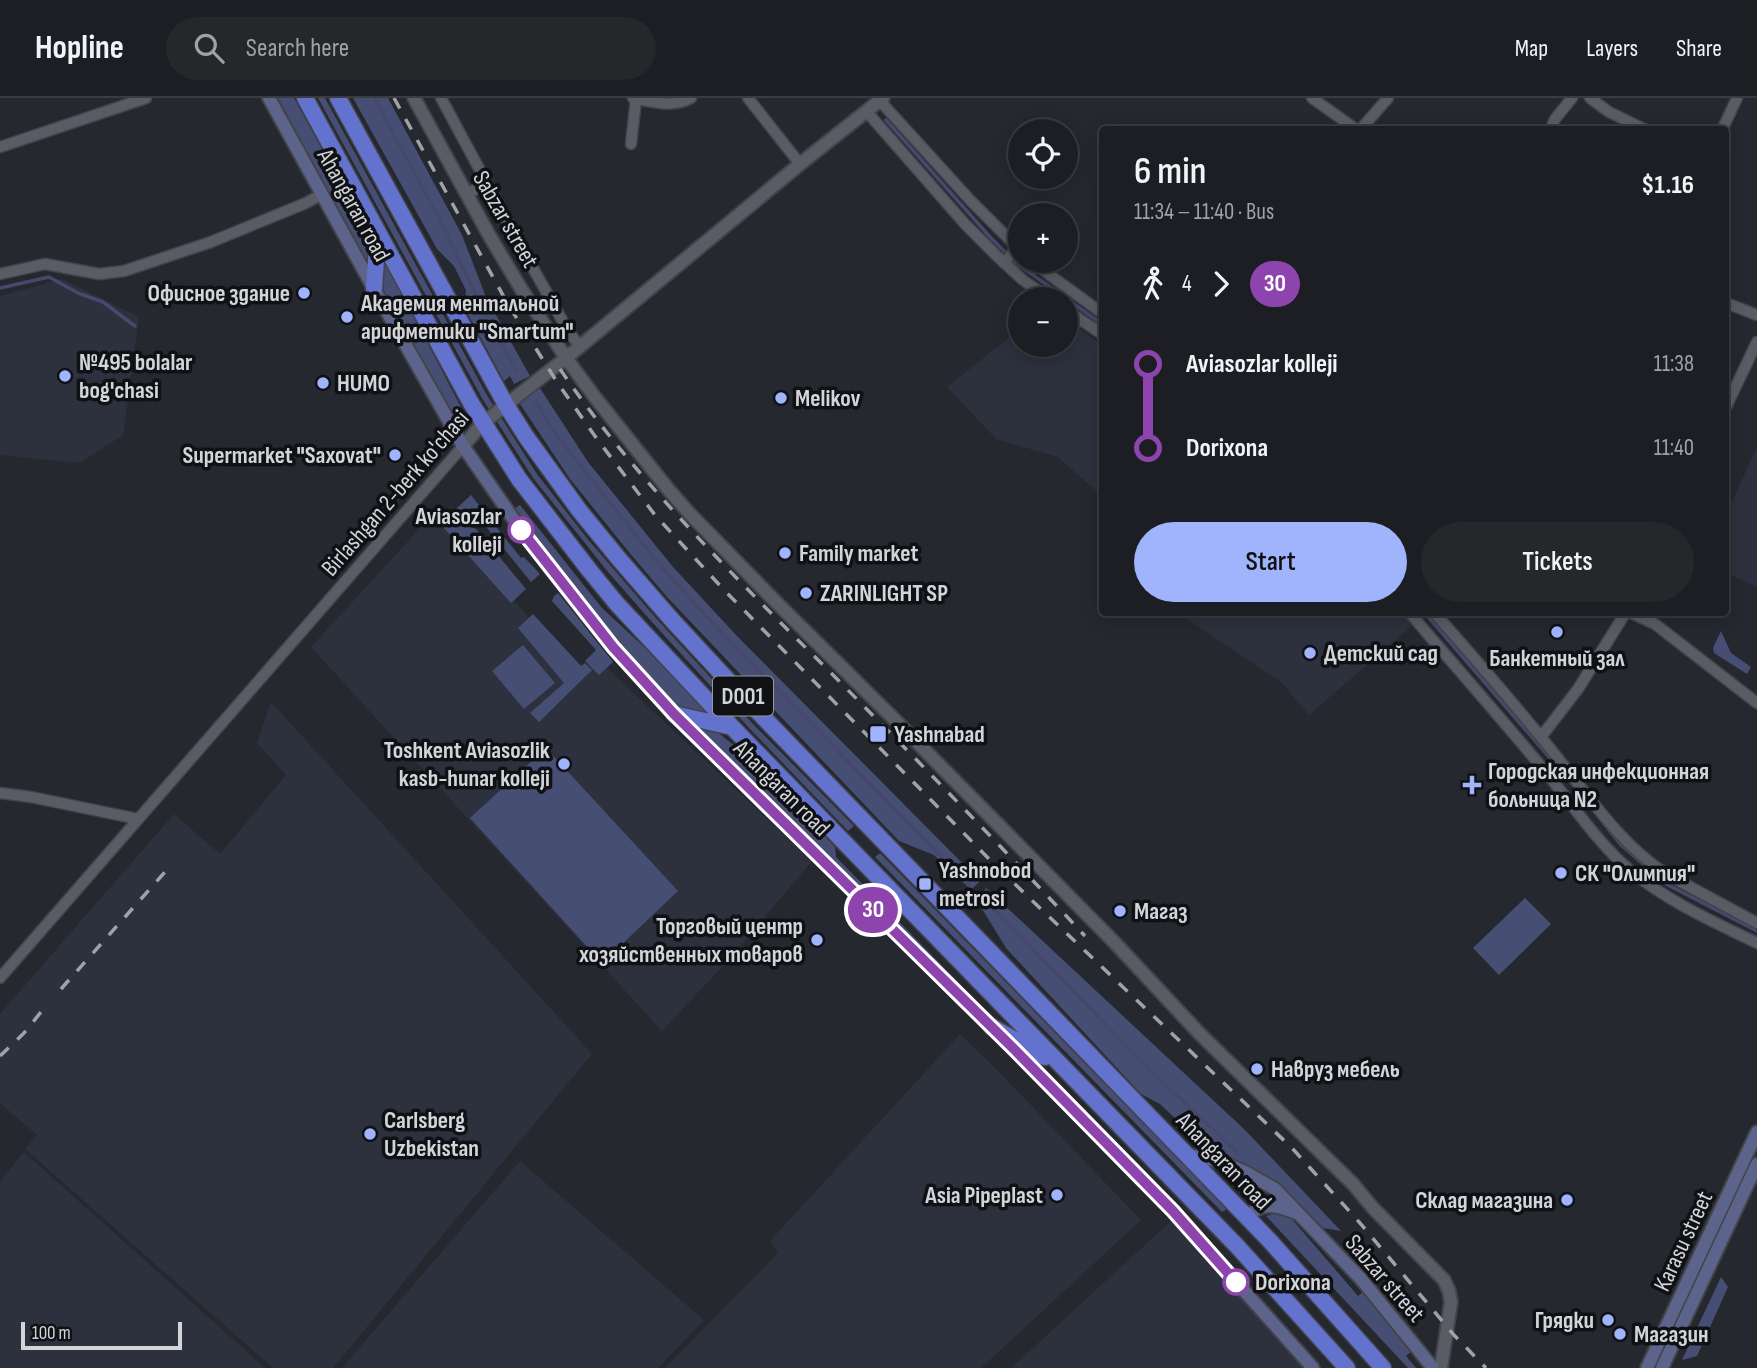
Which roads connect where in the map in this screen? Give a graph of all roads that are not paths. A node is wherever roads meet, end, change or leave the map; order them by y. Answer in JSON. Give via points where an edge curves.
{"nodes":[{"id":1,"x":146,"y":98,"type":"edge"},
{"id":2,"x":268,"y":98,"type":"edge"},
{"id":3,"x":305,"y":98,"type":"edge"},
{"id":4,"x":338,"y":98,"type":"edge"},
{"id":5,"x":414,"y":98,"type":"edge"},
{"id":6,"x":441,"y":98,"type":"edge"},
{"id":7,"x":635,"y":98,"type":"edge"},
{"id":8,"x":691,"y":98,"type":"edge"},
{"id":9,"x":748,"y":98,"type":"edge"},
{"id":10,"x":1312,"y":98,"type":"edge"},
{"id":11,"x":1388,"y":98,"type":"edge"},
{"id":12,"x":1572,"y":98,"type":"edge"},
{"id":13,"x":1590,"y":98,"type":"edge"},
{"id":14,"x":1737,"y":98,"type":"edge"},
{"id":15,"x":882,"y":99,"type":"edge"},
{"id":16,"x":867,"y":112,"type":"junction"},
{"id":17,"x":1352,"y":126,"type":"edge"},
{"id":18,"x":1362,"y":126,"type":"edge"},
{"id":19,"x":1552,"y":126,"type":"edge"},
{"id":20,"x":1638,"y":126,"type":"edge"},
{"id":21,"x":1723,"y":126,"type":"edge"},
{"id":22,"x":631,"y":145,"type":"dead end"},
{"id":23,"x":0,"y":147,"type":"edge"},
{"id":24,"x":800,"y":164,"type":"junction"},
{"id":25,"x":487,"y":183,"type":"junction"},
{"id":26,"x":323,"y":194,"type":"junction"},
{"id":27,"x":467,"y":194,"type":"junction"},
{"id":28,"x":378,"y":232,"type":"junction"},
{"id":29,"x":1008,"y":250,"type":"edge"},
{"id":30,"x":1008,"y":252,"type":"edge"},
{"id":31,"x":1020,"y":273,"type":"edge"},
{"id":32,"x":1047,"y":273,"type":"edge"},
{"id":33,"x":0,"y":274,"type":"edge"},
{"id":34,"x":1033,"y":287,"type":"edge"},
{"id":35,"x":374,"y":289,"type":"junction"},
{"id":36,"x":1729,"y":304,"type":"edge"},
{"id":37,"x":1099,"y":311,"type":"edge"},
{"id":38,"x":1757,"y":315,"type":"edge"},
{"id":39,"x":1078,"y":318,"type":"edge"},
{"id":40,"x":1099,"y":332,"type":"edge"},
{"id":41,"x":1757,"y":342,"type":"edge"},
{"id":42,"x":580,"y":346,"type":"junction"},
{"id":43,"x":566,"y":358,"type":"junction"},
{"id":44,"x":1729,"y":401,"type":"edge"},
{"id":45,"x":506,"y":404,"type":"junction"},
{"id":46,"x":483,"y":423,"type":"junction"},
{"id":47,"x":463,"y":446,"type":"junction"},
{"id":48,"x":1413,"y":616,"type":"edge"},
{"id":49,"x":1437,"y":616,"type":"edge"},
{"id":50,"x":1625,"y":616,"type":"edge"},
{"id":51,"x":1637,"y":616,"type":"edge"},
{"id":52,"x":1478,"y":676,"type":"junction"},
{"id":53,"x":1757,"y":702,"type":"edge"},
{"id":54,"x":674,"y":714,"type":"junction"},
{"id":55,"x":732,"y":727,"type":"junction"},
{"id":56,"x":1541,"y":737,"type":"junction"},
{"id":57,"x":1551,"y":752,"type":"junction"},
{"id":58,"x":1540,"y":762,"type":"junction"},
{"id":59,"x":0,"y":793,"type":"edge"},
{"id":60,"x":860,"y":817,"type":"junction"},
{"id":61,"x":138,"y":819,"type":"junction"},
{"id":62,"x":850,"y":848,"type":"junction"},
{"id":63,"x":1757,"y":923,"type":"edge"},
{"id":64,"x":1757,"y":943,"type":"edge"},
{"id":65,"x":0,"y":978,"type":"edge"},
{"id":66,"x":992,"y":1027,"type":"junction"},
{"id":67,"x":1060,"y":1065,"type":"junction"},
{"id":68,"x":1757,"y":1132,"type":"edge"},
{"id":69,"x":1186,"y":1154,"type":"junction"},
{"id":70,"x":1757,"y":1164,"type":"edge"},
{"id":71,"x":1247,"y":1217,"type":"junction"},
{"id":72,"x":1302,"y":1217,"type":"junction"},
{"id":73,"x":1237,"y":1246,"type":"junction"},
{"id":74,"x":1313,"y":1368,"type":"edge"},
{"id":75,"x":1347,"y":1368,"type":"edge"},
{"id":76,"x":1383,"y":1368,"type":"edge"},
{"id":77,"x":1433,"y":1368,"type":"edge"},
{"id":78,"x":1441,"y":1368,"type":"edge"},
{"id":79,"x":1647,"y":1368,"type":"edge"},
{"id":80,"x":1662,"y":1368,"type":"edge"}],
"edges":[{"from":1,"to":23,"type":"street"},
{"from":2,"to":26,"type":"main road","name":"Ahangaran road"},
{"from":3,"to":28,"type":"highway","name":"Ahangaran road","number":"D001"},
{"from":4,"to":45,"type":"highway","name":"Ahangaran road","number":"D001"},
{"from":5,"to":27,"type":"street","name":"Sabzar street"},
{"from":6,"to":25,"type":"street"},
{"from":7,"to":8,"type":"street","via":[[672,104]]},
{"from":7,"to":22,"type":"street"},
{"from":9,"to":24,"type":"street"},
{"from":10,"to":17,"type":"street"},
{"from":11,"to":18,"type":"street"},
{"from":12,"to":19,"type":"street"},
{"from":13,"to":20,"type":"street"},
{"from":14,"to":21,"type":"street"},
{"from":15,"to":16,"type":"street","name":"Birlashgan 2-berk ko'chasi"},
{"from":15,"to":29,"type":"street"},
{"from":16,"to":24,"type":"street","name":"Birlashgan 2-berk ko'chasi"},
{"from":16,"to":30,"type":"street","via":[[964,224]]},
{"from":24,"to":42,"type":"street","name":"Birlashgan 2-berk ko'chasi"},
{"from":25,"to":27,"type":"street"},
{"from":25,"to":42,"type":"street"},
{"from":26,"to":33,"type":"street","via":[[211,242],[124,271],[99,274],[45,264]]},
{"from":26,"to":35,"type":"main road","name":"Ahangaran road"},
{"from":27,"to":43,"type":"street","name":"Sabzar street"},
{"from":28,"to":35,"type":"highway"},
{"from":28,"to":46,"type":"highway","name":"Ahangaran road","number":"D001"},
{"from":31,"to":34,"type":"street"},
{"from":32,"to":37,"type":"street"},
{"from":35,"to":47,"type":"main road","name":"Ahangaran road"},
{"from":36,"to":38,"type":"street"},
{"from":39,"to":40,"type":"street"},
{"from":41,"to":44,"type":"street"},
{"from":42,"to":43,"type":"street","name":"Birlashgan 2-berk ko'chasi"},
{"from":43,"to":45,"type":"street","name":"Birlashgan 2-berk ko'chasi"},
{"from":43,"to":78,"type":"street","name":"Sabzar street","via":[[690,514],[1444,1280],[1451,1302]]},
{"from":45,"to":46,"type":"street","name":"Birlashgan 2-berk ko'chasi"},
{"from":45,"to":60,"type":"highway","name":"Ahangaran road","number":"D001","via":[[552,474],[672,621]]},
{"from":46,"to":47,"type":"street","name":"Birlashgan 2-berk ko'chasi"},
{"from":46,"to":55,"type":"highway","name":"Ahangaran road","number":"D001","via":[[519,478],[617,604]]},
{"from":47,"to":54,"type":"main road","name":"Ahangaran road","via":[[583,611]]},
{"from":47,"to":61,"type":"street","name":"Birlashgan 2-berk ko'chasi"},
{"from":48,"to":52,"type":"street"},
{"from":49,"to":52,"type":"street"},
{"from":50,"to":56,"type":"street"},
{"from":51,"to":53,"type":"street","via":[[1655,624]]},
{"from":52,"to":56,"type":"street"},
{"from":52,"to":58,"type":"street"},
{"from":54,"to":55,"type":"highway"},
{"from":54,"to":66,"type":"main road","name":"Ahangaran road"},
{"from":55,"to":62,"type":"highway","name":"Ahangaran road","number":"D001"},
{"from":56,"to":57,"type":"street"},
{"from":57,"to":58,"type":"street"},
{"from":57,"to":63,"type":"street","via":[[1653,865]]},
{"from":58,"to":64,"type":"street","via":[[1629,870],[1675,902]]},
{"from":59,"to":61,"type":"street"},
{"from":60,"to":62,"type":"highway","via":[[865,838]]},
{"from":60,"to":69,"type":"highway","name":"Ahangaran road","number":"D001"},
{"from":61,"to":65,"type":"street","name":"Birlashgan 2-berk ko'chasi"},
{"from":62,"to":67,"type":"highway","name":"Ahangaran road","number":"D001"},
{"from":66,"to":67,"type":"highway"},
{"from":66,"to":74,"type":"main road","name":"Ahangaran road","via":[[1173,1211]]},
{"from":67,"to":73,"type":"highway","name":"Ahangaran road","number":"D001"},
{"from":68,"to":79,"type":"main road","name":"Karasu street"},
{"from":69,"to":71,"type":"highway","name":"Ahangaran road","number":"D001"},
{"from":69,"to":72,"type":"main road","name":"Sabzar street","via":[[1256,1177]]},
{"from":70,"to":80,"type":"main road","name":"Karasu street"},
{"from":71,"to":72,"type":"main road","via":[[1268,1205]]},
{"from":71,"to":73,"type":"highway"},
{"from":71,"to":76,"type":"highway","name":"Ahangaran road","number":"D001"},
{"from":72,"to":77,"type":"main road","name":"Sabzar street","via":[[1361,1279]]},
{"from":73,"to":75,"type":"highway","name":"Ahangaran road","number":"D001"}]}
